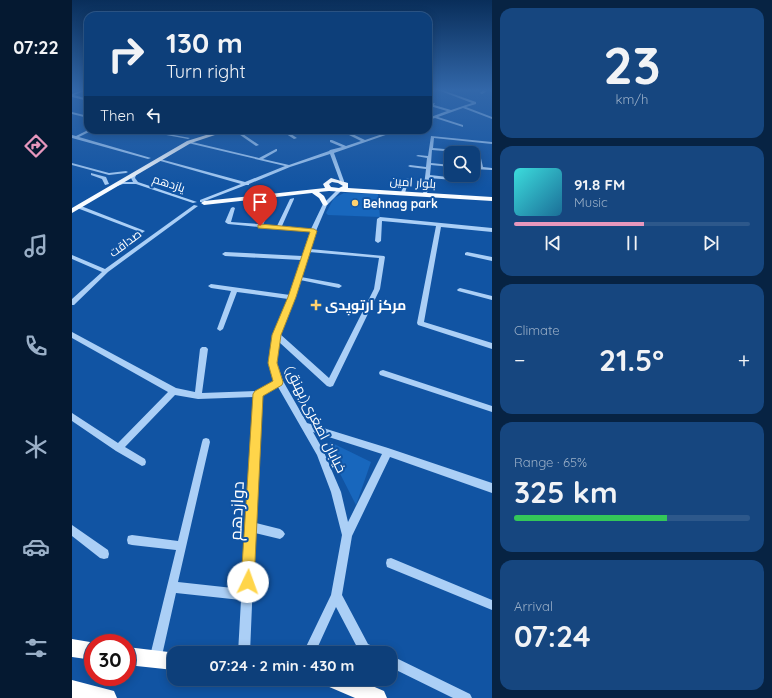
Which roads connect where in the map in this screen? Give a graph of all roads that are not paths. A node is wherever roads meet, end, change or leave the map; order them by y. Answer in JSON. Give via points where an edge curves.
{"nodes":[{"id":1,"x":452,"y":123,"type":"edge"},
{"id":2,"x":462,"y":126,"type":"dead end"},
{"id":3,"x":84,"y":133,"type":"edge"},
{"id":4,"x":158,"y":134,"type":"edge"},
{"id":5,"x":203,"y":134,"type":"edge"},
{"id":6,"x":211,"y":134,"type":"edge"},
{"id":7,"x":241,"y":134,"type":"edge"},
{"id":8,"x":288,"y":134,"type":"edge"},
{"id":9,"x":350,"y":134,"type":"edge"},
{"id":10,"x":386,"y":134,"type":"edge"},
{"id":11,"x":167,"y":136,"type":"junction"},
{"id":12,"x":73,"y":138,"type":"edge"},
{"id":13,"x":295,"y":138,"type":"dead end"},
{"id":14,"x":188,"y":140,"type":"junction"},
{"id":15,"x":175,"y":141,"type":"dead end"},
{"id":16,"x":331,"y":141,"type":"dead end"},
{"id":17,"x":365,"y":141,"type":"junction"},
{"id":18,"x":492,"y":143,"type":"edge"},
{"id":19,"x":257,"y":145,"type":"dead end"},
{"id":20,"x":345,"y":147,"type":"junction"},
{"id":21,"x":431,"y":148,"type":"junction"},
{"id":22,"x":276,"y":150,"type":"dead end"},
{"id":23,"x":444,"y":150,"type":"edge"},
{"id":24,"x":331,"y":151,"type":"junction"},
{"id":25,"x":152,"y":156,"type":"junction"},
{"id":26,"x":165,"y":156,"type":"junction"},
{"id":27,"x":418,"y":156,"type":"dead end"},
{"id":28,"x":259,"y":159,"type":"junction"},
{"id":29,"x":159,"y":160,"type":"junction"},
{"id":30,"x":429,"y":162,"type":"junction"},
{"id":31,"x":444,"y":162,"type":"edge"},
{"id":32,"x":141,"y":163,"type":"junction"},
{"id":33,"x":480,"y":163,"type":"edge"},
{"id":34,"x":72,"y":164,"type":"edge"},
{"id":35,"x":444,"y":165,"type":"edge"},
{"id":36,"x":149,"y":166,"type":"junction"},
{"id":37,"x":289,"y":166,"type":"junction"},
{"id":38,"x":410,"y":166,"type":"dead end"},
{"id":39,"x":72,"y":168,"type":"edge"},
{"id":40,"x":481,"y":168,"type":"joint"},
{"id":41,"x":492,"y":169,"type":"edge"},
{"id":42,"x":126,"y":172,"type":"junction"},
{"id":43,"x":337,"y":172,"type":"junction"},
{"id":44,"x":134,"y":175,"type":"junction"},
{"id":45,"x":428,"y":176,"type":"junction"},
{"id":46,"x":444,"y":178,"type":"edge"},
{"id":47,"x":407,"y":179,"type":"dead end"},
{"id":48,"x":136,"y":183,"type":"junction"},
{"id":49,"x":107,"y":184,"type":"junction"},
{"id":50,"x":247,"y":184,"type":"junction"},
{"id":51,"x":114,"y":186,"type":"junction"},
{"id":52,"x":329,"y":186,"type":"junction"},
{"id":53,"x":342,"y":187,"type":"junction"},
{"id":54,"x":312,"y":190,"type":"junction"},
{"id":55,"x":404,"y":193,"type":"junction"},
{"id":56,"x":425,"y":194,"type":"junction"},
{"id":57,"x":292,"y":199,"type":"dead end"},
{"id":58,"x":492,"y":199,"type":"edge"},
{"id":59,"x":326,"y":201,"type":"junction"},
{"id":60,"x":203,"y":202,"type":"junction"},
{"id":61,"x":196,"y":204,"type":"junction"},
{"id":62,"x":74,"y":206,"type":"edge"},
{"id":63,"x":233,"y":208,"type":"dead end"},
{"id":64,"x":72,"y":210,"type":"edge"},
{"id":65,"x":267,"y":211,"type":"dead end"},
{"id":66,"x":260,"y":226,"type":"junction"},
{"id":67,"x":439,"y":226,"type":"junction"},
{"id":68,"x":279,"y":228,"type":"junction"},
{"id":69,"x":492,"y":230,"type":"edge"},
{"id":70,"x":142,"y":231,"type":"dead end"},
{"id":71,"x":314,"y":231,"type":"junction"},
{"id":72,"x":378,"y":241,"type":"dead end"},
{"id":73,"x":307,"y":250,"type":"junction"},
{"id":74,"x":225,"y":254,"type":"dead end"},
{"id":75,"x":467,"y":254,"type":"dead end"},
{"id":76,"x":72,"y":258,"type":"edge"},
{"id":77,"x":304,"y":258,"type":"junction"},
{"id":78,"x":492,"y":259,"type":"edge"},
{"id":79,"x":106,"y":271,"type":"junction"},
{"id":80,"x":299,"y":278,"type":"junction"},
{"id":81,"x":211,"y":286,"type":"dead end"},
{"id":82,"x":339,"y":286,"type":"dead end"},
{"id":83,"x":235,"y":290,"type":"junction"},
{"id":84,"x":460,"y":290,"type":"dead end"},
{"id":85,"x":292,"y":297,"type":"junction"},
{"id":86,"x":492,"y":298,"type":"edge"},
{"id":87,"x":72,"y":303,"type":"edge"},
{"id":88,"x":220,"y":329,"type":"dead end"},
{"id":89,"x":72,"y":335,"type":"edge"},
{"id":90,"x":276,"y":335,"type":"junction"},
{"id":91,"x":492,"y":346,"type":"edge"},
{"id":92,"x":204,"y":350,"type":"dead end"},
{"id":93,"x":383,"y":373,"type":"dead end"},
{"id":94,"x":279,"y":382,"type":"junction"},
{"id":95,"x":174,"y":391,"type":"junction"},
{"id":96,"x":258,"y":394,"type":"junction"},
{"id":97,"x":198,"y":396,"type":"junction"},
{"id":98,"x":492,"y":409,"type":"edge"},
{"id":99,"x":72,"y":417,"type":"edge"},
{"id":100,"x":304,"y":426,"type":"junction"},
{"id":101,"x":206,"y":442,"type":"dead end"},
{"id":102,"x":119,"y":448,"type":"junction"},
{"id":103,"x":388,"y":452,"type":"junction"},
{"id":104,"x":142,"y":462,"type":"dead end"},
{"id":105,"x":492,"y":488,"type":"edge"},
{"id":106,"x":251,"y":528,"type":"junction"},
{"id":107,"x":72,"y":530,"type":"edge"},
{"id":108,"x":280,"y":534,"type":"dead end"},
{"id":109,"x":347,"y":535,"type":"junction"},
{"id":110,"x":132,"y":540,"type":"dead end"},
{"id":111,"x":182,"y":546,"type":"junction"},
{"id":112,"x":104,"y":554,"type":"dead end"},
{"id":113,"x":391,"y":563,"type":"dead end"},
{"id":114,"x":172,"y":587,"type":"junction"},
{"id":115,"x":247,"y":595,"type":"junction"},
{"id":116,"x":336,"y":596,"type":"junction"},
{"id":117,"x":492,"y":605,"type":"edge"},
{"id":118,"x":244,"y":646,"type":"edge"},
{"id":119,"x":311,"y":646,"type":"edge"},
{"id":120,"x":363,"y":646,"type":"edge"},
{"id":121,"x":72,"y":648,"type":"edge"},
{"id":122,"x":84,"y":650,"type":"edge"},
{"id":123,"x":136,"y":657,"type":"edge"},
{"id":124,"x":155,"y":660,"type":"junction"},
{"id":125,"x":167,"y":661,"type":"edge"},
{"id":126,"x":397,"y":664,"type":"edge"},
{"id":127,"x":350,"y":686,"type":"edge"},
{"id":128,"x":72,"y":690,"type":"edge"},
{"id":129,"x":107,"y":698,"type":"edge"},
{"id":130,"x":377,"y":698,"type":"edge"},
{"id":131,"x":466,"y":698,"type":"edge"}],
"edges":[{"from":1,"to":2,"type":"street"},
{"from":3,"to":12,"type":"street"},
{"from":4,"to":11,"type":"street"},
{"from":5,"to":14,"type":"main road"},
{"from":6,"to":14,"type":"main road"},
{"from":7,"to":19,"type":"street"},
{"from":8,"to":13,"type":"street"},
{"from":9,"to":17,"type":"street"},
{"from":10,"to":17,"type":"street","name":"صداقت"},
{"from":11,"to":14,"type":"street"},
{"from":11,"to":15,"type":"street"},
{"from":12,"to":25,"type":"street"},
{"from":14,"to":25,"type":"main road"},
{"from":14,"to":26,"type":"main road"},
{"from":14,"to":28,"type":"street"},
{"from":16,"to":20,"type":"street"},
{"from":17,"to":20,"type":"street","name":"صداقت"},
{"from":18,"to":21,"type":"street","via":[[432,137]]},
{"from":20,"to":24,"type":"street","name":"صداقت"},
{"from":21,"to":23,"type":"street"},
{"from":21,"to":30,"type":"street"},
{"from":22,"to":28,"type":"street"},
{"from":24,"to":37,"type":"street","name":"صداقت"},
{"from":24,"to":43,"type":"street"},
{"from":25,"to":26,"type":"main road"},
{"from":25,"to":32,"type":"main road"},
{"from":26,"to":29,"type":"main road"},
{"from":27,"to":30,"type":"street"},
{"from":28,"to":37,"type":"street"},
{"from":29,"to":36,"type":"main road"},
{"from":29,"to":50,"type":"street"},
{"from":30,"to":31,"type":"street"},
{"from":30,"to":35,"type":"street"},
{"from":30,"to":38,"type":"street"},
{"from":30,"to":45,"type":"street"},
{"from":32,"to":36,"type":"main road","via":[[150,163]]},
{"from":32,"to":42,"type":"main road"},
{"from":33,"to":40,"type":"street"},
{"from":34,"to":42,"type":"street","via":[[109,174]]},
{"from":36,"to":44,"type":"main road"},
{"from":37,"to":50,"type":"street","name":"صداقت"},
{"from":39,"to":49,"type":"street","via":[[104,178]]},
{"from":40,"to":41,"type":"street"},
{"from":42,"to":49,"type":"main road"},
{"from":43,"to":52,"type":"street"},
{"from":43,"to":53,"type":"street"},
{"from":44,"to":48,"type":"street"},
{"from":44,"to":51,"type":"main road"},
{"from":45,"to":46,"type":"street"},
{"from":45,"to":56,"type":"street"},
{"from":47,"to":55,"type":"street"},
{"from":48,"to":51,"type":"street"},
{"from":48,"to":61,"type":"street","name":"یازدهم"},
{"from":49,"to":62,"type":"main road"},
{"from":50,"to":60,"type":"street","name":"صداقت"},
{"from":51,"to":62,"type":"main road"},
{"from":52,"to":53,"type":"main road"},
{"from":52,"to":53,"type":"main road"},
{"from":52,"to":54,"type":"main road"},
{"from":52,"to":59,"type":"street","name":"خیابان اصغری(بهنق)"},
{"from":53,"to":55,"type":"main road","name":"بلوار امین"},
{"from":53,"to":59,"type":"street"},
{"from":54,"to":59,"type":"main road"},
{"from":54,"to":60,"type":"main road"},
{"from":55,"to":56,"type":"main road","name":"بلوار امین"},
{"from":56,"to":58,"type":"main road","name":"بلوار امین"},
{"from":57,"to":68,"type":"street"},
{"from":59,"to":71,"type":"street","name":"خیابان اصغری(بهنق)"},
{"from":60,"to":61,"type":"street","name":"صداقت","via":[[202,205]]},
{"from":61,"to":79,"type":"street","name":"صداقت"},
{"from":62,"to":64,"type":"main road"},
{"from":62,"to":70,"type":"street"},
{"from":63,"to":66,"type":"street","via":[[228,223]]},
{"from":65,"to":66,"type":"street"},
{"from":66,"to":68,"type":"street"},
{"from":67,"to":69,"type":"street"},
{"from":67,"to":72,"type":"street","via":[[380,220]]},
{"from":67,"to":91,"type":"street","via":[[420,323]]},
{"from":68,"to":71,"type":"street"},
{"from":71,"to":73,"type":"street","name":"خیابان اصغری(بهنق)"},
{"from":73,"to":77,"type":"street","name":"خیابان اصغری(بهنق)"},
{"from":73,"to":90,"type":"street","via":[[382,257],[378,288],[330,384]]},
{"from":74,"to":77,"type":"street"},
{"from":75,"to":78,"type":"street"},
{"from":76,"to":79,"type":"street"},
{"from":77,"to":80,"type":"street","name":"خیابان اصغری(بهنق)"},
{"from":79,"to":87,"type":"street","name":"صداقت"},
{"from":80,"to":82,"type":"street"},
{"from":80,"to":85,"type":"street","name":"خیابان اصغری(بهنق)"},
{"from":81,"to":83,"type":"street"},
{"from":83,"to":85,"type":"street"},
{"from":83,"to":88,"type":"street"},
{"from":84,"to":86,"type":"street"},
{"from":85,"to":90,"type":"street","name":"خیابان اصغری(بهنق)"},
{"from":89,"to":95,"type":"street"},
{"from":90,"to":94,"type":"street","name":"خیابان اصغری(بهنق)","via":[[272,363]]},
{"from":92,"to":97,"type":"street"},
{"from":93,"to":98,"type":"street"},
{"from":94,"to":96,"type":"street"},
{"from":94,"to":100,"type":"street","name":"خیابان اصغری(بهنق)"},
{"from":95,"to":97,"type":"street"},
{"from":95,"to":102,"type":"street"},
{"from":96,"to":97,"type":"street"},
{"from":96,"to":106,"type":"street","name":"دوازدهم"},
{"from":99,"to":102,"type":"street"},
{"from":100,"to":103,"type":"street"},
{"from":100,"to":109,"type":"street","name":"خیابان اصغری(بهنق)","via":[[320,453],[336,492]]},
{"from":101,"to":111,"type":"street"},
{"from":102,"to":104,"type":"street"},
{"from":103,"to":105,"type":"street"},
{"from":103,"to":109,"type":"street"},
{"from":106,"to":108,"type":"street"},
{"from":106,"to":115,"type":"street","name":"دوازدهم"},
{"from":107,"to":112,"type":"street"},
{"from":109,"to":116,"type":"street","name":"خیابان اصغری(بهنق)"},
{"from":110,"to":111,"type":"street"},
{"from":111,"to":114,"type":"street"},
{"from":113,"to":117,"type":"street"},
{"from":114,"to":115,"type":"street"},
{"from":114,"to":124,"type":"street"},
{"from":115,"to":118,"type":"street","name":"دوازدهم"},
{"from":116,"to":119,"type":"street","name":"خیابان اصغری(بهنق)"},
{"from":116,"to":120,"type":"street"},
{"from":121,"to":122,"type":"highway"},
{"from":123,"to":124,"type":"highway"},
{"from":124,"to":125,"type":"highway"},
{"from":126,"to":131,"type":"street"},
{"from":127,"to":130,"type":"highway"},
{"from":128,"to":129,"type":"highway"}]}
